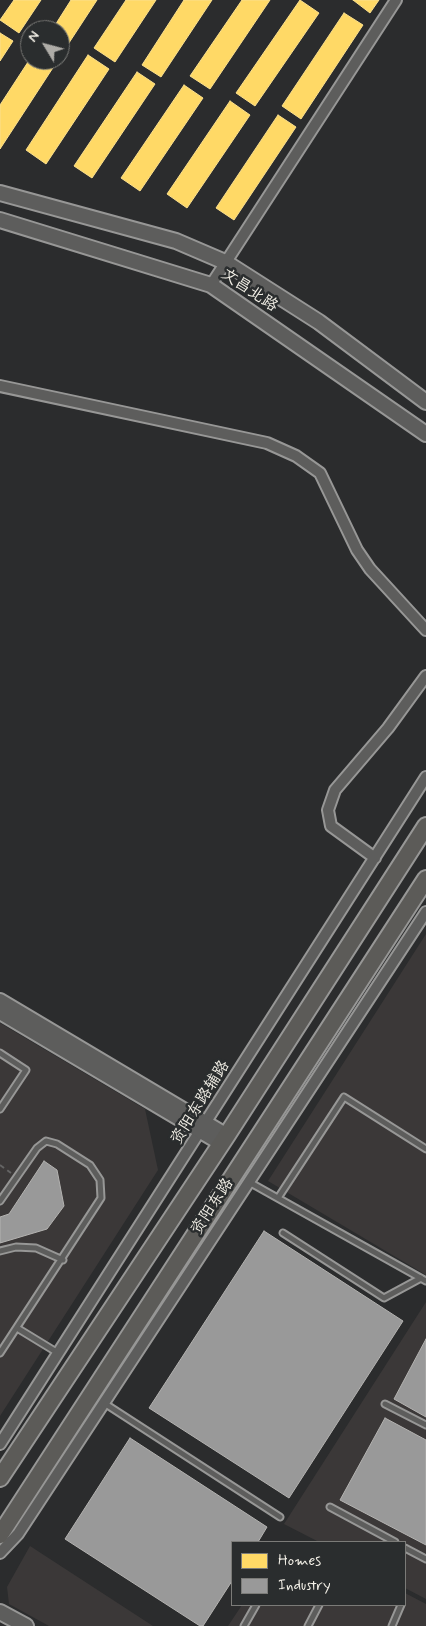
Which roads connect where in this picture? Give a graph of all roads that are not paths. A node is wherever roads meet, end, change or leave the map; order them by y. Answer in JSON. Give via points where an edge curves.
{"nodes":[{"id":1,"x":396,"y":0,"type":"edge"},
{"id":2,"x":0,"y":193,"type":"edge"},
{"id":3,"x":0,"y":220,"type":"edge"},
{"id":4,"x":225,"y":262,"type":"junction"},
{"id":5,"x":211,"y":285,"type":"junction"},
{"id":6,"x":0,"y":386,"type":"edge"},
{"id":7,"x":426,"y":402,"type":"edge"},
{"id":8,"x":426,"y":434,"type":"edge"},
{"id":9,"x":426,"y":630,"type":"edge"},
{"id":10,"x":426,"y":676,"type":"edge"},
{"id":11,"x":426,"y":777,"type":"edge"},
{"id":12,"x":426,"y":826,"type":"edge"},
{"id":13,"x":374,"y":858,"type":"junction"},
{"id":14,"x":424,"y":885,"type":"edge"},
{"id":15,"x":426,"y":912,"type":"edge"},
{"id":16,"x":0,"y":1000,"type":"edge"},
{"id":17,"x":0,"y":1013,"type":"edge"},
{"id":18,"x":0,"y":1053,"type":"edge"},
{"id":19,"x":0,"y":1109,"type":"edge"},
{"id":20,"x":203,"y":1128,"type":"junction"},
{"id":21,"x":224,"y":1140,"type":"junction"},
{"id":22,"x":426,"y":1150,"type":"edge"},
{"id":23,"x":242,"y":1177,"type":"junction"},
{"id":24,"x":278,"y":1198,"type":"junction"},
{"id":25,"x":0,"y":1201,"type":"edge"},
{"id":26,"x":282,"y":1234,"type":"dead end"},
{"id":27,"x":0,"y":1251,"type":"edge"},
{"id":28,"x":63,"y":1260,"type":"junction"},
{"id":29,"x":423,"y":1279,"type":"edge"},
{"id":30,"x":17,"y":1328,"type":"junction"},
{"id":31,"x":0,"y":1353,"type":"edge"},
{"id":32,"x":58,"y":1354,"type":"junction"},
{"id":33,"x":76,"y":1364,"type":"junction"},
{"id":34,"x":98,"y":1398,"type":"junction"},
{"id":35,"x":385,"y":1404,"type":"dead end"},
{"id":36,"x":426,"y":1425,"type":"edge"},
{"id":37,"x":0,"y":1444,"type":"edge"},
{"id":38,"x":0,"y":1478,"type":"edge"},
{"id":39,"x":330,"y":1508,"type":"dead end"},
{"id":40,"x":280,"y":1517,"type":"dead end"},
{"id":41,"x":0,"y":1535,"type":"edge"},
{"id":42,"x":393,"y":1541,"type":"edge"},
{"id":43,"x":406,"y":1549,"type":"edge"},
{"id":44,"x":0,"y":1553,"type":"edge"},
{"id":45,"x":426,"y":1559,"type":"edge"},
{"id":46,"x":255,"y":1606,"type":"edge"},
{"id":47,"x":318,"y":1606,"type":"edge"},
{"id":48,"x":401,"y":1606,"type":"edge"},
{"id":49,"x":0,"y":1612,"type":"edge"},
{"id":50,"x":26,"y":1626,"type":"edge"},
{"id":51,"x":244,"y":1626,"type":"edge"},
{"id":52,"x":308,"y":1626,"type":"edge"},
{"id":53,"x":392,"y":1626,"type":"edge"}],
"edges":[{"from":1,"to":4,"type":"street"},
{"from":2,"to":4,"type":"main road","via":[[176,241]]},
{"from":3,"to":5,"type":"main road","name":"文昌北路"},
{"from":4,"to":5,"type":"street"},
{"from":4,"to":7,"type":"main road","via":[[319,322]]},
{"from":5,"to":8,"type":"main road","name":"文昌北路"},
{"from":6,"to":9,"type":"street","via":[[267,443],[296,456],[320,473],[356,550]]},
{"from":10,"to":13,"type":"street","via":[[388,728],[335,790],[328,810],[331,826]]},
{"from":11,"to":13,"type":"street","name":"资阳东路辅路"},
{"from":12,"to":21,"type":"main road","name":"资阳东路"},
{"from":13,"to":20,"type":"street","name":"资阳东路辅路"},
{"from":14,"to":23,"type":"main road","name":"资阳东路"},
{"from":15,"to":23,"type":"street"},
{"from":16,"to":20,"type":"street"},
{"from":17,"to":20,"type":"street"},
{"from":18,"to":19,"type":"lane","via":[[26,1070]]},
{"from":20,"to":21,"type":"street"},
{"from":20,"to":32,"type":"street","name":"资阳东路辅路"},
{"from":21,"to":33,"type":"main road","name":"资阳东路"},
{"from":22,"to":24,"type":"lane","via":[[344,1097]]},
{"from":23,"to":24,"type":"lane"},
{"from":23,"to":34,"type":"main road","name":"资阳东路"},
{"from":24,"to":29,"type":"lane"},
{"from":25,"to":28,"type":"lane","via":[[37,1148],[46,1141],[57,1144],[90,1165],[100,1180],[101,1198]]},
{"from":26,"to":29,"type":"lane","via":[[384,1298]]},
{"from":27,"to":28,"type":"lane","via":[[16,1246],[36,1248]]},
{"from":28,"to":30,"type":"lane"},
{"from":30,"to":31,"type":"lane"},
{"from":30,"to":32,"type":"lane"},
{"from":32,"to":33,"type":"street"},
{"from":32,"to":37,"type":"street","name":"资阳东路辅路"},
{"from":33,"to":38,"type":"main road","name":"资阳东路"},
{"from":34,"to":40,"type":"lane"},
{"from":34,"to":41,"type":"main road","name":"资阳东路"},
{"from":34,"to":44,"type":"street","via":[[18,1534]]},
{"from":35,"to":36,"type":"lane"},
{"from":39,"to":42,"type":"lane"},
{"from":43,"to":45,"type":"lane"},
{"from":46,"to":51,"type":"lane"},
{"from":47,"to":52,"type":"lane"},
{"from":48,"to":53,"type":"lane"},
{"from":49,"to":50,"type":"main road"}]}
